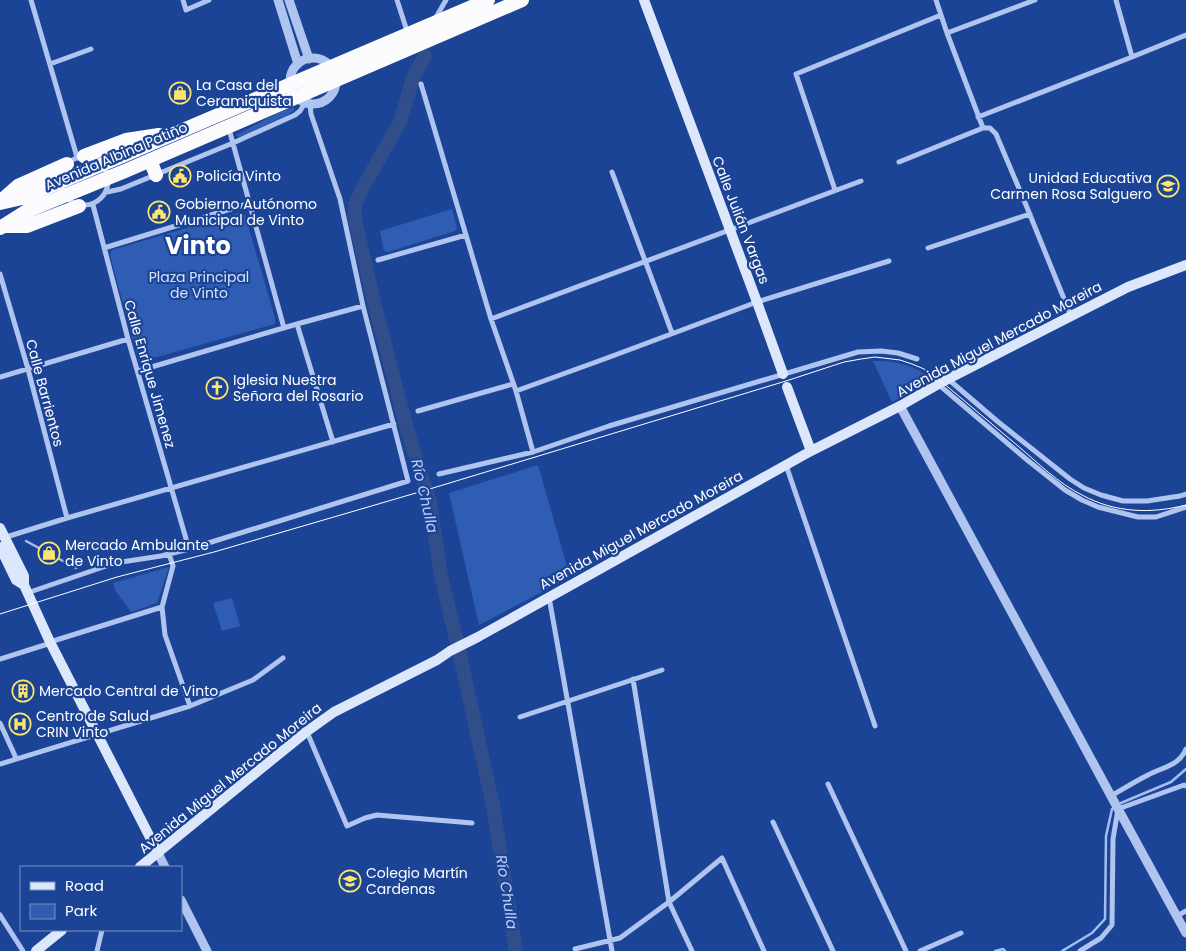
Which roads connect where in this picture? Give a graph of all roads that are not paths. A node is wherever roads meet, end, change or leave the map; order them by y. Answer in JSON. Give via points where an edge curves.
{"nodes":[{"id":1,"x":31,"y":0,"type":"edge"},
{"id":2,"x":183,"y":0,"type":"edge"},
{"id":3,"x":209,"y":0,"type":"edge"},
{"id":4,"x":278,"y":0,"type":"edge"},
{"id":5,"x":289,"y":0,"type":"edge"},
{"id":6,"x":398,"y":0,"type":"edge"},
{"id":7,"x":446,"y":0,"type":"edge"},
{"id":8,"x":488,"y":0,"type":"edge"},
{"id":9,"x":522,"y":0,"type":"edge"},
{"id":10,"x":644,"y":0,"type":"edge"},
{"id":11,"x":936,"y":0,"type":"edge"},
{"id":12,"x":1035,"y":0,"type":"edge"},
{"id":13,"x":1116,"y":0,"type":"edge"},
{"id":14,"x":941,"y":15,"type":"junction"},
{"id":15,"x":431,"y":24,"type":"junction"},
{"id":16,"x":947,"y":33,"type":"junction"},
{"id":17,"x":408,"y":34,"type":"junction"},
{"id":18,"x":1186,"y":35,"type":"edge"},
{"id":19,"x":91,"y":49,"type":"dead end"},
{"id":20,"x":1132,"y":58,"type":"junction"},
{"id":21,"x":308,"y":59,"type":"junction"},
{"id":22,"x":50,"y":64,"type":"junction"},
{"id":23,"x":298,"y":64,"type":"junction"},
{"id":24,"x":333,"y":73,"type":"junction"},
{"id":25,"x":422,"y":84,"type":"dead end"},
{"id":26,"x":300,"y":97,"type":"junction"},
{"id":27,"x":978,"y":117,"type":"junction"},
{"id":28,"x":228,"y":126,"type":"junction"},
{"id":29,"x":983,"y":128,"type":"junction"},
{"id":30,"x":180,"y":132,"type":"junction"},
{"id":31,"x":233,"y":143,"type":"junction"},
{"id":32,"x":76,"y":159,"type":"junction"},
{"id":33,"x":150,"y":160,"type":"junction"},
{"id":34,"x":899,"y":162,"type":"dead end"},
{"id":35,"x":102,"y":165,"type":"junction"},
{"id":36,"x":612,"y":172,"type":"dead end"},
{"id":37,"x":156,"y":175,"type":"junction"},
{"id":38,"x":108,"y":177,"type":"junction"},
{"id":39,"x":860,"y":181,"type":"dead end"},
{"id":40,"x":60,"y":182,"type":"junction"},
{"id":41,"x":835,"y":190,"type":"junction"},
{"id":42,"x":107,"y":192,"type":"junction"},
{"id":43,"x":65,"y":196,"type":"junction"},
{"id":44,"x":0,"y":202,"type":"edge"},
{"id":45,"x":250,"y":203,"type":"junction"},
{"id":46,"x":86,"y":205,"type":"junction"},
{"id":47,"x":1030,"y":214,"type":"junction"},
{"id":48,"x":2,"y":227,"type":"edge"},
{"id":49,"x":730,"y":229,"type":"junction"},
{"id":50,"x":466,"y":235,"type":"junction"},
{"id":51,"x":104,"y":248,"type":"junction"},
{"id":52,"x":928,"y":248,"type":"dead end"},
{"id":53,"x":378,"y":260,"type":"dead end"},
{"id":54,"x":889,"y":261,"type":"dead end"},
{"id":55,"x":645,"y":262,"type":"junction"},
{"id":56,"x":1186,"y":265,"type":"edge"},
{"id":57,"x":0,"y":274,"type":"edge"},
{"id":58,"x":757,"y":302,"type":"junction"},
{"id":59,"x":363,"y":306,"type":"junction"},
{"id":60,"x":1071,"y":316,"type":"junction"},
{"id":61,"x":491,"y":319,"type":"junction"},
{"id":62,"x":297,"y":324,"type":"junction"},
{"id":63,"x":284,"y":328,"type":"junction"},
{"id":64,"x":672,"y":333,"type":"junction"},
{"id":65,"x":128,"y":339,"type":"junction"},
{"id":66,"x":917,"y":358,"type":"dead end"},
{"id":67,"x":28,"y":369,"type":"junction"},
{"id":68,"x":138,"y":371,"type":"junction"},
{"id":69,"x":783,"y":374,"type":"junction"},
{"id":70,"x":0,"y":378,"type":"edge"},
{"id":71,"x":948,"y":379,"type":"junction"},
{"id":72,"x":513,"y":384,"type":"junction"},
{"id":73,"x":938,"y":384,"type":"junction"},
{"id":74,"x":787,"y":387,"type":"joint"},
{"id":75,"x":516,"y":391,"type":"junction"},
{"id":76,"x":900,"y":406,"type":"junction"},
{"id":77,"x":418,"y":411,"type":"dead end"},
{"id":78,"x":394,"y":424,"type":"junction"},
{"id":79,"x":333,"y":442,"type":"junction"},
{"id":80,"x":810,"y":451,"type":"junction"},
{"id":81,"x":533,"y":452,"type":"junction"},
{"id":82,"x":786,"y":465,"type":"junction"},
{"id":83,"x":439,"y":474,"type":"dead end"},
{"id":84,"x":171,"y":488,"type":"junction"},
{"id":85,"x":1186,"y":494,"type":"edge"},
{"id":86,"x":1186,"y":508,"type":"edge"},
{"id":87,"x":67,"y":518,"type":"junction"},
{"id":88,"x":1,"y":535,"type":"edge"},
{"id":89,"x":0,"y":547,"type":"edge"},
{"id":90,"x":189,"y":549,"type":"junction"},
{"id":91,"x":169,"y":554,"type":"junction"},
{"id":92,"x":25,"y":589,"type":"junction"},
{"id":93,"x":549,"y":597,"type":"junction"},
{"id":94,"x":162,"y":607,"type":"junction"},
{"id":95,"x":50,"y":643,"type":"junction"},
{"id":96,"x":284,"y":658,"type":"dead end"},
{"id":97,"x":0,"y":659,"type":"edge"},
{"id":98,"x":662,"y":670,"type":"dead end"},
{"id":99,"x":633,"y":680,"type":"junction"},
{"id":100,"x":568,"y":701,"type":"junction"},
{"id":101,"x":190,"y":706,"type":"junction"},
{"id":102,"x":520,"y":717,"type":"dead end"},
{"id":103,"x":0,"y":723,"type":"edge"},
{"id":104,"x":875,"y":726,"type":"dead end"},
{"id":105,"x":306,"y":732,"type":"junction"},
{"id":106,"x":97,"y":734,"type":"junction"},
{"id":107,"x":1186,"y":748,"type":"edge"},
{"id":108,"x":16,"y":758,"type":"junction"},
{"id":109,"x":0,"y":764,"type":"edge"},
{"id":110,"x":828,"y":784,"type":"dead end"},
{"id":111,"x":1185,"y":785,"type":"edge"},
{"id":112,"x":1115,"y":804,"type":"junction"},
{"id":113,"x":773,"y":822,"type":"dead end"},
{"id":114,"x":472,"y":823,"type":"dead end"},
{"id":115,"x":158,"y":853,"type":"junction"},
{"id":116,"x":141,"y":866,"type":"edge"},
{"id":117,"x":164,"y":866,"type":"edge"},
{"id":118,"x":182,"y":902,"type":"edge"},
{"id":119,"x":669,"y":902,"type":"junction"},
{"id":120,"x":1186,"y":911,"type":"edge"},
{"id":121,"x":0,"y":915,"type":"edge"},
{"id":122,"x":1177,"y":916,"type":"junction"},
{"id":123,"x":61,"y":931,"type":"edge"},
{"id":124,"x":102,"y":931,"type":"edge"},
{"id":125,"x":961,"y":933,"type":"dead end"},
{"id":126,"x":1186,"y":933,"type":"edge"},
{"id":127,"x":610,"y":940,"type":"junction"},
{"id":128,"x":575,"y":949,"type":"dead end"},
{"id":129,"x":23,"y":951,"type":"edge"},
{"id":130,"x":36,"y":951,"type":"edge"},
{"id":131,"x":96,"y":951,"type":"edge"},
{"id":132,"x":207,"y":951,"type":"edge"},
{"id":133,"x":612,"y":951,"type":"edge"},
{"id":134,"x":692,"y":951,"type":"edge"},
{"id":135,"x":764,"y":951,"type":"edge"},
{"id":136,"x":833,"y":951,"type":"edge"},
{"id":137,"x":906,"y":951,"type":"edge"},
{"id":138,"x":920,"y":951,"type":"edge"},
{"id":139,"x":1080,"y":951,"type":"edge"}],
"edges":[{"from":1,"to":22,"type":"street"},
{"from":2,"to":3,"type":"street","via":[[186,10]]},
{"from":4,"to":23,"type":"street"},
{"from":5,"to":21,"type":"street"},
{"from":6,"to":17,"type":"street"},
{"from":7,"to":15,"type":"street"},
{"from":8,"to":15,"type":"highway","name":"Avenida Albina Patiño"},
{"from":9,"to":24,"type":"highway","name":"Avenida Albina Patiño"},
{"from":10,"to":49,"type":"main road","name":"Calle Julián Vargas"},
{"from":11,"to":14,"type":"street"},
{"from":12,"to":16,"type":"street"},
{"from":13,"to":20,"type":"street"},
{"from":14,"to":16,"type":"street"},
{"from":14,"to":41,"type":"street","via":[[796,74]]},
{"from":15,"to":17,"type":"highway","name":"Avenida Albina Patiño"},
{"from":16,"to":27,"type":"street"},
{"from":17,"to":24,"type":"highway","name":"Avenida Albina Patiño"},
{"from":18,"to":20,"type":"street"},
{"from":19,"to":22,"type":"street"},
{"from":20,"to":27,"type":"street"},
{"from":21,"to":23,"type":"street"},
{"from":21,"to":24,"type":"street","via":[[326,62]]},
{"from":22,"to":32,"type":"street"},
{"from":23,"to":26,"type":"street","via":[[292,72]]},
{"from":24,"to":26,"type":"highway","name":"Avenida Albina Patiño"},
{"from":24,"to":26,"type":"street","via":[[334,90],[326,100],[321,102]]},
{"from":25,"to":50,"type":"street"},
{"from":26,"to":28,"type":"highway","name":"Avenida Albina Patiño"},
{"from":26,"to":30,"type":"highway","name":"Avenida Albina Patiño"},
{"from":26,"to":31,"type":"street","via":[[300,111],[295,115]]},
{"from":26,"to":59,"type":"street","via":[[311,114],[340,199]]},
{"from":27,"to":29,"type":"street"},
{"from":28,"to":31,"type":"street"},
{"from":28,"to":33,"type":"highway","name":"Avenida Albina Patiño"},
{"from":29,"to":34,"type":"street"},
{"from":29,"to":47,"type":"street","via":[[990,128],[996,134]]},
{"from":30,"to":32,"type":"highway","via":[[126,140]]},
{"from":30,"to":35,"type":"highway","name":"Avenida Albina Patiño"},
{"from":31,"to":37,"type":"street"},
{"from":31,"to":45,"type":"street"},
{"from":32,"to":35,"type":"street","via":[[97,160]]},
{"from":32,"to":40,"type":"street","via":[[61,174]]},
{"from":32,"to":44,"type":"highway","via":[[18,186]]},
{"from":33,"to":37,"type":"highway"},
{"from":33,"to":38,"type":"highway","name":"Avenida Albina Patiño"},
{"from":35,"to":38,"type":"street"},
{"from":35,"to":40,"type":"highway","name":"Avenida Albina Patiño"},
{"from":36,"to":55,"type":"street"},
{"from":37,"to":42,"type":"street"},
{"from":38,"to":42,"type":"street"},
{"from":38,"to":43,"type":"highway","name":"Avenida Albina Patiño"},
{"from":39,"to":41,"type":"street"},
{"from":40,"to":43,"type":"street"},
{"from":40,"to":44,"type":"highway","name":"Avenida Albina Patiño","via":[[22,198]]},
{"from":41,"to":49,"type":"street"},
{"from":42,"to":46,"type":"street","via":[[100,201]]},
{"from":43,"to":46,"type":"street","via":[[70,201]]},
{"from":43,"to":48,"type":"highway","name":"Avenida Albina Patiño","via":[[27,211]]},
{"from":45,"to":51,"type":"street"},
{"from":45,"to":63,"type":"street"},
{"from":46,"to":48,"type":"highway","via":[[27,226]]},
{"from":46,"to":51,"type":"street","name":"Calle Enrique Jimenez"},
{"from":47,"to":52,"type":"street"},
{"from":47,"to":60,"type":"street"},
{"from":49,"to":55,"type":"street"},
{"from":49,"to":58,"type":"main road","name":"Calle Julián Vargas"},
{"from":50,"to":53,"type":"street"},
{"from":50,"to":61,"type":"street"},
{"from":51,"to":65,"type":"street","name":"Calle Enrique Jimenez"},
{"from":54,"to":58,"type":"street"},
{"from":55,"to":61,"type":"street"},
{"from":55,"to":64,"type":"street"},
{"from":56,"to":60,"type":"main road","name":"Avenida Miguel Mercado Moreira","via":[[1128,287]]},
{"from":57,"to":67,"type":"street","name":"Calle Barrientos"},
{"from":58,"to":64,"type":"street"},
{"from":58,"to":69,"type":"main road","name":"Calle Julián Vargas"},
{"from":59,"to":62,"type":"street"},
{"from":59,"to":78,"type":"street"},
{"from":60,"to":71,"type":"main road","name":"Avenida Miguel Mercado Moreira"},
{"from":61,"to":72,"type":"street"},
{"from":62,"to":63,"type":"street"},
{"from":62,"to":79,"type":"street"},
{"from":63,"to":68,"type":"street"},
{"from":64,"to":75,"type":"street"},
{"from":65,"to":67,"type":"street"},
{"from":65,"to":68,"type":"street","name":"Calle Enrique Jimenez"},
{"from":66,"to":69,"type":"street","via":[[881,351],[858,352]]},
{"from":67,"to":70,"type":"street"},
{"from":67,"to":87,"type":"street","name":"Calle Barrientos"},
{"from":68,"to":84,"type":"street","name":"Calle Enrique Jimenez"},
{"from":69,"to":74,"type":"street","name":"Calle Julián Vargas"},
{"from":69,"to":81,"type":"street"},
{"from":71,"to":73,"type":"main road","name":"Avenida Miguel Mercado Moreira"},
{"from":71,"to":85,"type":"street","via":[[1084,488],[1123,501]]},
{"from":72,"to":75,"type":"street"},
{"from":72,"to":77,"type":"street"},
{"from":73,"to":76,"type":"main road","name":"Avenida Miguel Mercado Moreira"},
{"from":73,"to":86,"type":"street","via":[[1026,459],[1082,500],[1138,517],[1156,517]]},
{"from":74,"to":80,"type":"main road","name":"Calle Julián Vargas"},
{"from":75,"to":81,"type":"street"},
{"from":76,"to":80,"type":"main road","name":"Avenida Miguel Mercado Moreira"},
{"from":76,"to":112,"type":"street"},
{"from":78,"to":79,"type":"street"},
{"from":78,"to":90,"type":"street","via":[[408,481]]},
{"from":79,"to":84,"type":"street"},
{"from":80,"to":82,"type":"main road","name":"Avenida Miguel Mercado Moreira"},
{"from":81,"to":83,"type":"street"},
{"from":82,"to":93,"type":"main road","name":"Avenida Miguel Mercado Moreira"},
{"from":82,"to":104,"type":"street"},
{"from":84,"to":87,"type":"street"},
{"from":84,"to":90,"type":"street","name":"Calle Enrique Jimenez"},
{"from":87,"to":88,"type":"street"},
{"from":88,"to":92,"type":"main road","via":[[24,576]]},
{"from":89,"to":92,"type":"main road","via":[[16,580]]},
{"from":90,"to":91,"type":"street"},
{"from":91,"to":92,"type":"street","via":[[115,563]]},
{"from":91,"to":94,"type":"street","via":[[173,566]]},
{"from":92,"to":95,"type":"main road"},
{"from":93,"to":100,"type":"street"},
{"from":93,"to":105,"type":"main road","name":"Avenida Miguel Mercado Moreira","via":[[437,660],[334,712]]},
{"from":94,"to":95,"type":"street"},
{"from":94,"to":101,"type":"street","via":[[165,635]]},
{"from":95,"to":97,"type":"street"},
{"from":95,"to":106,"type":"main road"},
{"from":96,"to":101,"type":"street","via":[[253,680]]},
{"from":98,"to":99,"type":"street"},
{"from":99,"to":100,"type":"street"},
{"from":99,"to":119,"type":"street"},
{"from":100,"to":102,"type":"street"},
{"from":100,"to":127,"type":"street"},
{"from":101,"to":106,"type":"street"},
{"from":103,"to":108,"type":"street"},
{"from":105,"to":114,"type":"street","via":[[347,826],[377,815]]},
{"from":105,"to":115,"type":"main road","name":"Avenida Miguel Mercado Moreira"},
{"from":106,"to":108,"type":"street"},
{"from":106,"to":115,"type":"main road"},
{"from":107,"to":112,"type":"street","via":[[1183,756],[1170,766],[1149,774]]},
{"from":108,"to":109,"type":"street"},
{"from":110,"to":137,"type":"street"},
{"from":111,"to":112,"type":"street"},
{"from":112,"to":122,"type":"street"},
{"from":112,"to":139,"type":"street","via":[[1112,925],[1102,938]]},
{"from":113,"to":136,"type":"street"},
{"from":115,"to":116,"type":"main road","name":"Avenida Miguel Mercado Moreira"},
{"from":115,"to":117,"type":"street"},
{"from":118,"to":132,"type":"street"},
{"from":119,"to":127,"type":"street","via":[[620,938]]},
{"from":119,"to":134,"type":"street"},
{"from":119,"to":135,"type":"street","via":[[722,858]]},
{"from":120,"to":122,"type":"street"},
{"from":121,"to":129,"type":"street"},
{"from":122,"to":126,"type":"street"},
{"from":123,"to":130,"type":"main road"},
{"from":124,"to":131,"type":"street"},
{"from":125,"to":138,"type":"street"},
{"from":127,"to":128,"type":"street"},
{"from":127,"to":133,"type":"street"}]}
